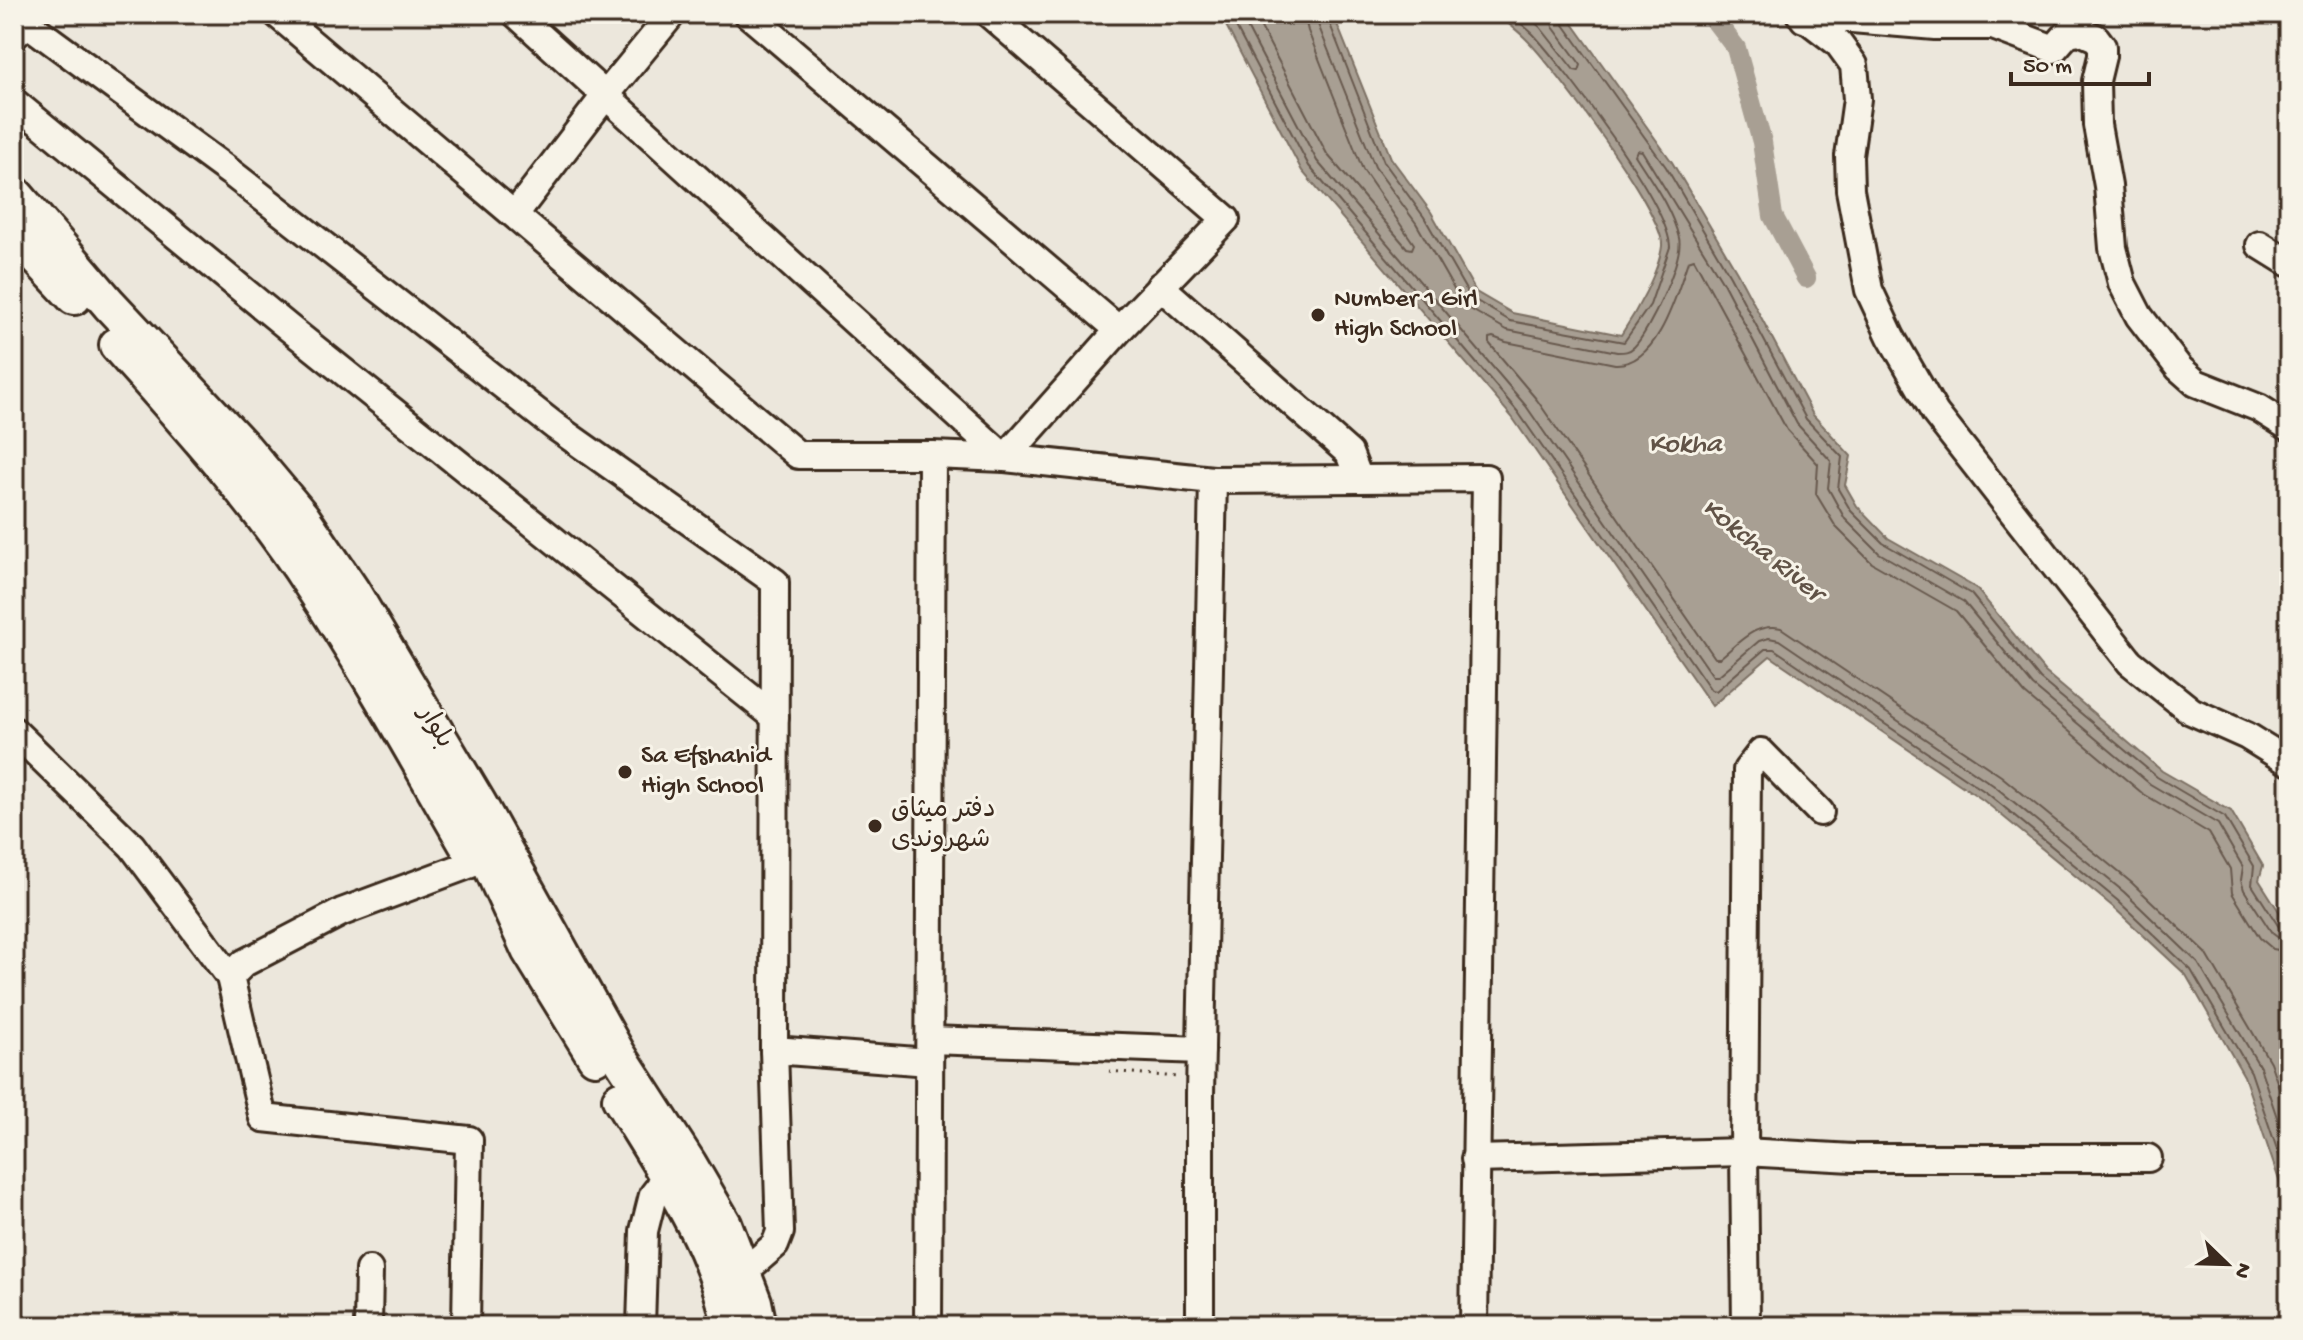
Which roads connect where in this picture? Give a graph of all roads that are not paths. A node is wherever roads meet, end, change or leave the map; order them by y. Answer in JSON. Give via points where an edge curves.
{"nodes":[{"id":1,"x":277,"y":14,"type":"edge"},
{"id":2,"x":516,"y":14,"type":"edge"},
{"id":3,"x":672,"y":14,"type":"edge"},
{"id":4,"x":748,"y":14,"type":"edge"},
{"id":5,"x":989,"y":14,"type":"edge"},
{"id":6,"x":2023,"y":14,"type":"edge"},
{"id":7,"x":1802,"y":17,"type":"edge"},
{"id":8,"x":2067,"y":29,"type":"edge"},
{"id":9,"x":14,"y":36,"type":"edge"},
{"id":10,"x":605,"y":96,"type":"junction"},
{"id":11,"x":14,"y":102,"type":"edge"},
{"id":12,"x":14,"y":193,"type":"edge"},
{"id":13,"x":515,"y":214,"type":"junction"},
{"id":14,"x":14,"y":233,"type":"edge"},
{"id":15,"x":2260,"y":245,"type":"dead end"},
{"id":16,"x":2289,"y":263,"type":"edge"},
{"id":17,"x":1160,"y":286,"type":"junction"},
{"id":18,"x":1119,"y":330,"type":"junction"},
{"id":19,"x":2289,"y":427,"type":"edge"},
{"id":20,"x":932,"y":455,"type":"junction"},
{"id":21,"x":1005,"y":458,"type":"junction"},
{"id":22,"x":1359,"y":479,"type":"junction"},
{"id":23,"x":1213,"y":480,"type":"junction"},
{"id":24,"x":775,"y":717,"type":"junction"},
{"id":25,"x":14,"y":731,"type":"edge"},
{"id":26,"x":2289,"y":762,"type":"edge"},
{"id":27,"x":1820,"y":812,"type":"dead end"},
{"id":28,"x":487,"y":858,"type":"junction"},
{"id":29,"x":230,"y":977,"type":"junction"},
{"id":30,"x":774,"y":1050,"type":"junction"},
{"id":31,"x":1201,"y":1050,"type":"junction"},
{"id":32,"x":930,"y":1051,"type":"junction"},
{"id":33,"x":608,"y":1059,"type":"junction"},
{"id":34,"x":1744,"y":1152,"type":"junction"},
{"id":35,"x":2148,"y":1158,"type":"dead end"},
{"id":36,"x":1475,"y":1159,"type":"junction"},
{"id":37,"x":667,"y":1177,"type":"junction"},
{"id":38,"x":369,"y":1270,"type":"dead end"},
{"id":39,"x":744,"y":1272,"type":"junction"},
{"id":40,"x":368,"y":1326,"type":"edge"},
{"id":41,"x":466,"y":1326,"type":"edge"},
{"id":42,"x":641,"y":1326,"type":"edge"},
{"id":43,"x":730,"y":1326,"type":"edge"},
{"id":44,"x":759,"y":1326,"type":"edge"},
{"id":45,"x":928,"y":1326,"type":"edge"},
{"id":46,"x":1200,"y":1326,"type":"edge"},
{"id":47,"x":1474,"y":1326,"type":"edge"},
{"id":48,"x":1746,"y":1326,"type":"edge"}],
"edges":[{"from":1,"to":13,"type":"street"},
{"from":2,"to":10,"type":"street"},
{"from":3,"to":10,"type":"street"},
{"from":4,"to":18,"type":"street"},
{"from":5,"to":17,"type":"street","via":[[1226,219]]},
{"from":6,"to":8,"type":"street"},
{"from":7,"to":8,"type":"street","via":[[1993,26],[2054,49]]},
{"from":7,"to":26,"type":"street","via":[[1838,43],[1854,65],[1857,99],[1850,190],[1869,290],[1935,413],[2130,662],[2191,711]]},
{"from":8,"to":19,"type":"street","via":[[2096,38],[2102,46],[2097,125],[2113,248],[2122,283],[2139,316],[2196,383],[2259,408]]},
{"from":9,"to":24,"type":"street","via":[[27,23],[230,172],[556,427],[775,582]]},
{"from":10,"to":13,"type":"street"},
{"from":10,"to":21,"type":"street"},
{"from":11,"to":24,"type":"street"},
{"from":12,"to":33,"type":"main road","name":"بلوار","via":[[302,517],[479,804]]},
{"from":13,"to":20,"type":"street","via":[[798,455]]},
{"from":14,"to":28,"type":"main road","name":"بلوار","via":[[241,488],[311,584],[468,847]]},
{"from":15,"to":16,"type":"street"},
{"from":17,"to":18,"type":"street"},
{"from":17,"to":22,"type":"street","via":[[1349,453]]},
{"from":18,"to":21,"type":"street"},
{"from":20,"to":21,"type":"street"},
{"from":20,"to":32,"type":"street"},
{"from":21,"to":23,"type":"street"},
{"from":22,"to":23,"type":"street"},
{"from":22,"to":36,"type":"street","via":[[1486,478]]},
{"from":23,"to":31,"type":"street"},
{"from":24,"to":30,"type":"street"},
{"from":25,"to":29,"type":"street","via":[[132,846]]},
{"from":27,"to":34,"type":"street","via":[[1761,752],[1747,770]]},
{"from":28,"to":29,"type":"street","via":[[342,912],[244,963]]},
{"from":28,"to":33,"type":"main road","name":"بلوار","via":[[529,950]]},
{"from":29,"to":41,"type":"street","via":[[263,1118],[469,1140]]},
{"from":30,"to":32,"type":"street"},
{"from":30,"to":39,"type":"street","via":[[780,1232],[775,1245]]},
{"from":31,"to":32,"type":"street"},
{"from":31,"to":46,"type":"street"},
{"from":32,"to":45,"type":"street"},
{"from":33,"to":37,"type":"main road","name":"بلوار"},
{"from":33,"to":39,"type":"main road","name":"بلوار","via":[[717,1212]]},
{"from":34,"to":35,"type":"street","via":[[1853,1158]]},
{"from":34,"to":36,"type":"street"},
{"from":34,"to":48,"type":"street"},
{"from":36,"to":47,"type":"street"},
{"from":37,"to":42,"type":"street","via":[[653,1195],[644,1231]]},
{"from":37,"to":43,"type":"main road","name":"بلوار","via":[[693,1221],[724,1294]]},
{"from":38,"to":40,"type":"street"},
{"from":39,"to":44,"type":"main road","name":"بلوار"}]}
